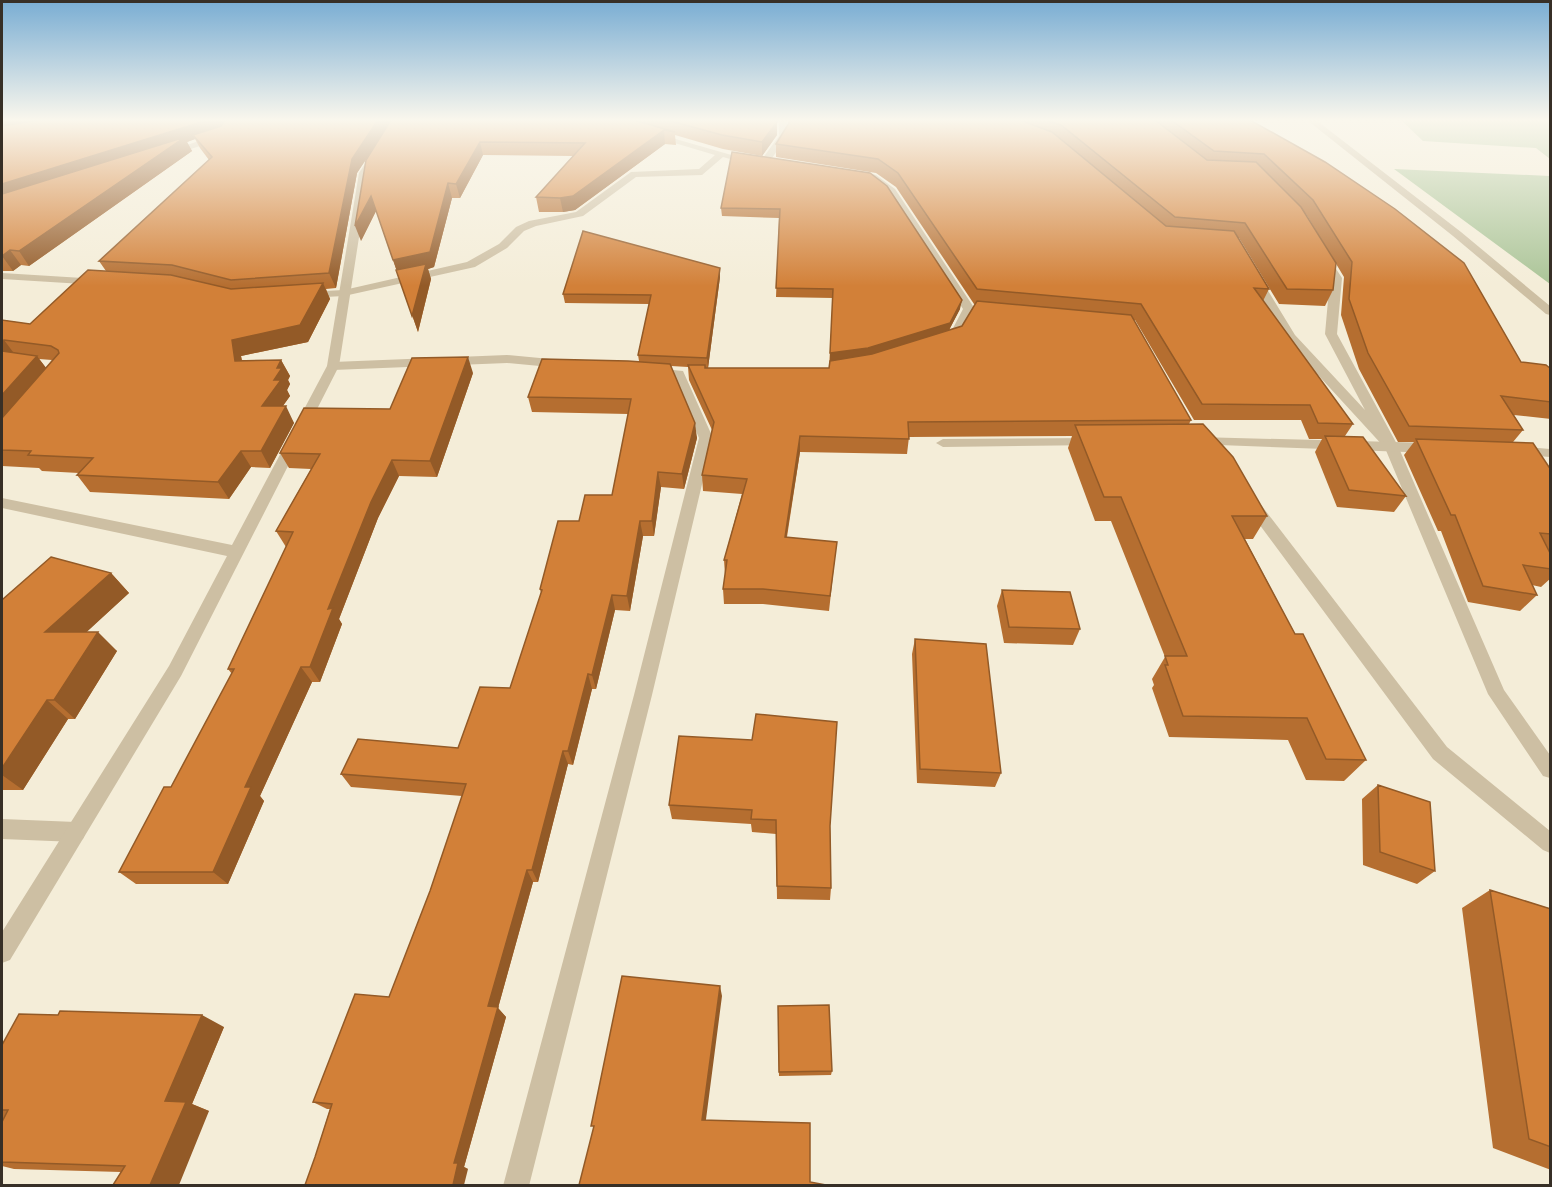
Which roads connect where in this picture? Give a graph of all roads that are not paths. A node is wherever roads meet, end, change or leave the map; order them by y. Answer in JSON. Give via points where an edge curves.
{"nodes":[{"id":1,"x":364,"y":175,"type":"edge"},
{"id":2,"x":632,"y":175,"type":"edge"},
{"id":3,"x":862,"y":175,"type":"edge"},
{"id":4,"x":1382,"y":175,"type":"edge"},
{"id":5,"x":1318,"y":248,"type":"edge"},
{"id":6,"x":1250,"y":270,"type":"edge"},
{"id":7,"x":2,"y":276,"type":"edge"},
{"id":8,"x":109,"y":282,"type":"edge"},
{"id":9,"x":345,"y":293,"type":"junction"},
{"id":10,"x":298,"y":296,"type":"edge"},
{"id":11,"x":1551,"y":312,"type":"edge"},
{"id":12,"x":934,"y":343,"type":"edge"},
{"id":13,"x":575,"y":365,"type":"edge"},
{"id":14,"x":333,"y":366,"type":"junction"},
{"id":15,"x":632,"y":370,"type":"edge"},
{"id":16,"x":1104,"y":442,"type":"edge"},
{"id":17,"x":943,"y":443,"type":"edge"},
{"id":18,"x":1391,"y":446,"type":"junction"},
{"id":19,"x":1448,"y":448,"type":"edge"},
{"id":20,"x":1505,"y":451,"type":"edge"},
{"id":21,"x":1551,"y":453,"type":"edge"},
{"id":22,"x":1211,"y":457,"type":"edge"},
{"id":23,"x":1240,"y":489,"type":"edge"},
{"id":24,"x":2,"y":503,"type":"edge"},
{"id":25,"x":236,"y":552,"type":"junction"},
{"id":26,"x":1551,"y":770,"type":"edge"},
{"id":27,"x":2,"y":829,"type":"edge"},
{"id":28,"x":76,"y":832,"type":"junction"},
{"id":29,"x":1551,"y":843,"type":"edge"},
{"id":30,"x":2,"y":952,"type":"edge"},
{"id":31,"x":516,"y":1185,"type":"edge"}],
"edges":[{"from":1,"to":9,"type":"street"},
{"from":2,"to":9,"type":"street","via":[[579,214],[520,229],[503,246],[471,265]]},
{"from":3,"to":12,"type":"street","via":[[873,177],[892,191],[974,309],[955,336]]},
{"from":4,"to":11,"type":"street"},
{"from":5,"to":18,"type":"street","via":[[1336,278],[1331,334]]},
{"from":6,"to":18,"type":"street","via":[[1290,337]]},
{"from":7,"to":8,"type":"street"},
{"from":9,"to":10,"type":"street"},
{"from":9,"to":14,"type":"street"},
{"from":13,"to":14,"type":"street","via":[[507,359]]},
{"from":14,"to":25,"type":"street"},
{"from":15,"to":31,"type":"street","via":[[684,374],[706,438]]},
{"from":16,"to":17,"type":"street"},
{"from":18,"to":19,"type":"street"},
{"from":18,"to":22,"type":"street","via":[[1191,438]]},
{"from":18,"to":26,"type":"street","via":[[1497,694]]},
{"from":20,"to":21,"type":"street"},
{"from":23,"to":29,"type":"street","via":[[1440,753]]},
{"from":24,"to":25,"type":"street"},
{"from":25,"to":28,"type":"street","via":[[175,671]]},
{"from":27,"to":28,"type":"street"},
{"from":28,"to":30,"type":"street"}]}
